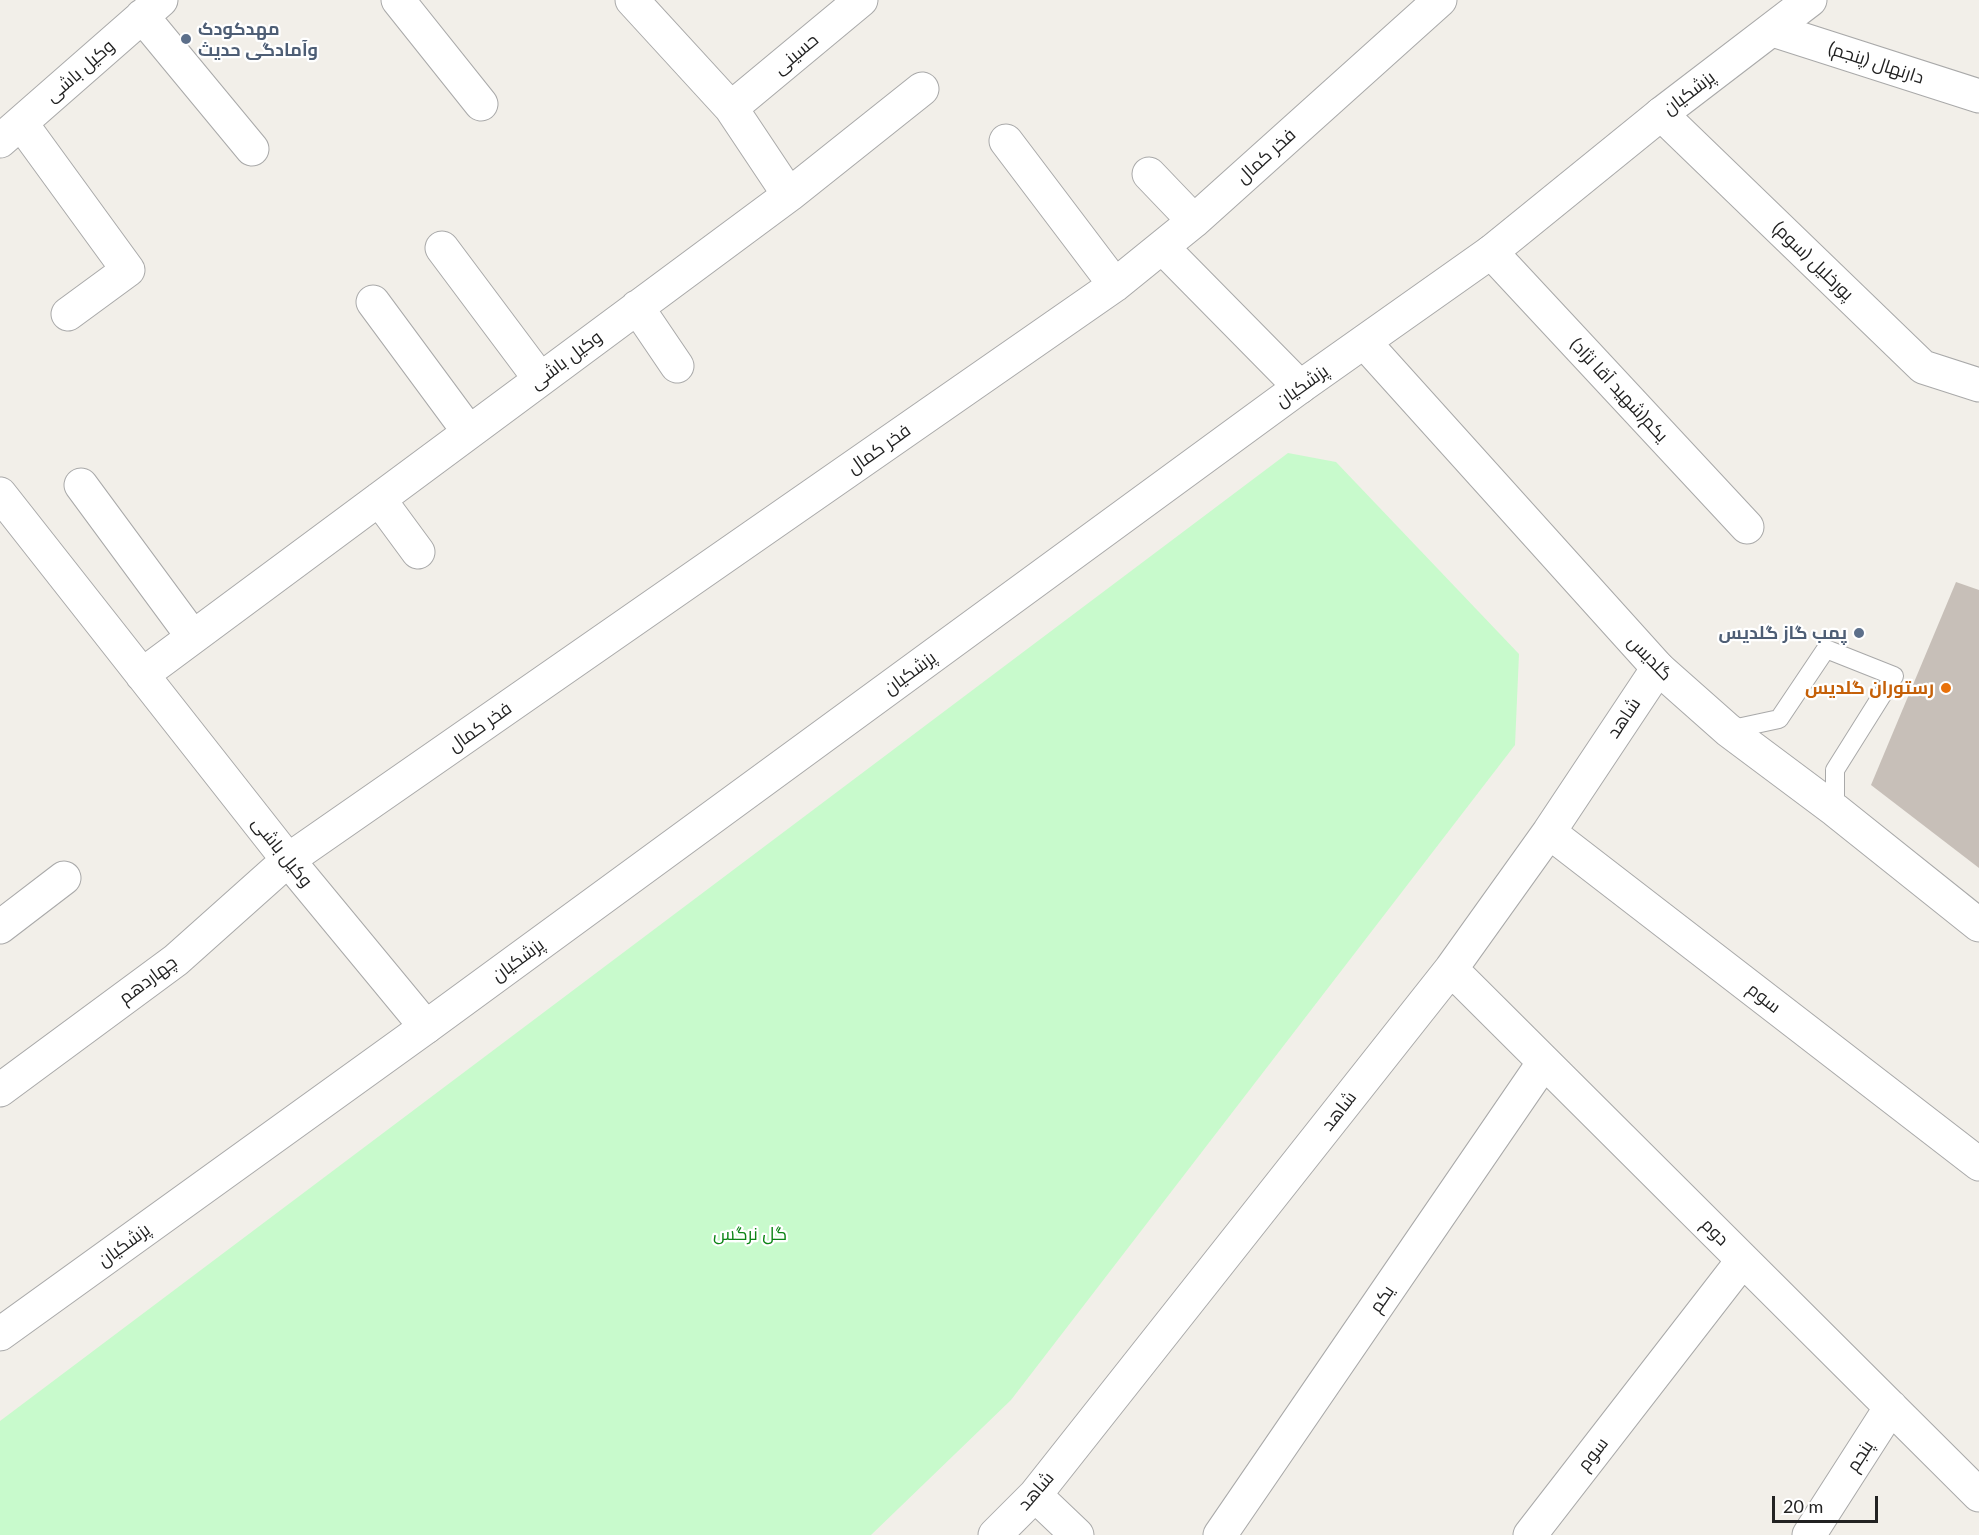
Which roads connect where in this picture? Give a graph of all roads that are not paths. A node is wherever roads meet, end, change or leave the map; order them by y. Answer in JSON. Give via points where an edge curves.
{"nodes":[{"id":1,"x":398,"y":0,"type":"edge"},
{"id":2,"x":632,"y":0,"type":"edge"},
{"id":3,"x":861,"y":0,"type":"edge"},
{"id":4,"x":1440,"y":0,"type":"edge"},
{"id":5,"x":1810,"y":0,"type":"edge"},
{"id":6,"x":151,"y":8,"type":"edge"},
{"id":7,"x":1773,"y":30,"type":"junction"},
{"id":8,"x":922,"y":89,"type":"dead end"},
{"id":9,"x":1979,"y":96,"type":"edge"},
{"id":10,"x":481,"y":104,"type":"dead end"},
{"id":11,"x":731,"y":108,"type":"junction"},
{"id":12,"x":1661,"y":114,"type":"junction"},
{"id":13,"x":11,"y":132,"type":"edge"},
{"id":14,"x":1006,"y":141,"type":"dead end"},
{"id":15,"x":252,"y":149,"type":"dead end"},
{"id":16,"x":1149,"y":174,"type":"dead end"},
{"id":17,"x":789,"y":195,"type":"junction"},
{"id":18,"x":1194,"y":221,"type":"junction"},
{"id":19,"x":442,"y":248,"type":"dead end"},
{"id":20,"x":1163,"y":248,"type":"junction"},
{"id":21,"x":1491,"y":252,"type":"junction"},
{"id":22,"x":1115,"y":285,"type":"junction"},
{"id":23,"x":373,"y":302,"type":"dead end"},
{"id":24,"x":637,"y":308,"type":"junction"},
{"id":25,"x":68,"y":314,"type":"dead end"},
{"id":26,"x":1365,"y":343,"type":"junction"},
{"id":27,"x":677,"y":366,"type":"dead end"},
{"id":28,"x":540,"y":379,"type":"junction"},
{"id":29,"x":1979,"y":385,"type":"edge"},
{"id":30,"x":1300,"y":387,"type":"junction"},
{"id":31,"x":469,"y":432,"type":"junction"},
{"id":32,"x":81,"y":484,"type":"dead end"},
{"id":33,"x":379,"y":499,"type":"junction"},
{"id":34,"x":6,"y":513,"type":"edge"},
{"id":35,"x":1747,"y":527,"type":"dead end"},
{"id":36,"x":418,"y":552,"type":"dead end"},
{"id":37,"x":194,"y":637,"type":"junction"},
{"id":38,"x":1658,"y":668,"type":"junction"},
{"id":39,"x":142,"y":675,"type":"junction"},
{"id":40,"x":1728,"y":730,"type":"junction"},
{"id":41,"x":1835,"y":810,"type":"junction"},
{"id":42,"x":1549,"y":832,"type":"junction"},
{"id":43,"x":288,"y":860,"type":"junction"},
{"id":44,"x":64,"y":878,"type":"dead end"},
{"id":45,"x":1979,"y":925,"type":"edge"},
{"id":46,"x":0,"y":927,"type":"edge"},
{"id":47,"x":1451,"y":969,"type":"junction"},
{"id":48,"x":426,"y":1027,"type":"junction"},
{"id":49,"x":1544,"y":1062,"type":"junction"},
{"id":50,"x":0,"y":1090,"type":"edge"},
{"id":51,"x":1979,"y":1164,"type":"edge"},
{"id":52,"x":1743,"y":1260,"type":"junction"},
{"id":53,"x":0,"y":1334,"type":"edge"},
{"id":54,"x":1891,"y":1407,"type":"junction"},
{"id":55,"x":1979,"y":1495,"type":"edge"},
{"id":56,"x":1035,"y":1496,"type":"junction"},
{"id":57,"x":995,"y":1535,"type":"edge"},
{"id":58,"x":1077,"y":1535,"type":"edge"},
{"id":59,"x":1220,"y":1535,"type":"edge"},
{"id":60,"x":1530,"y":1535,"type":"edge"},
{"id":61,"x":1809,"y":1535,"type":"edge"}],
"edges":[{"from":1,"to":10,"type":"street"},
{"from":2,"to":11,"type":"street"},
{"from":3,"to":11,"type":"street","name":"حسینی"},
{"from":4,"to":18,"type":"street","name":"فخر کمال"},
{"from":5,"to":7,"type":"street","name":"پزشکیان"},
{"from":6,"to":13,"type":"street","name":"وکیل باشی"},
{"from":6,"to":15,"type":"street"},
{"from":7,"to":9,"type":"street","name":"دارنهال (پنجم)"},
{"from":7,"to":12,"type":"street","name":"پزشکیان"},
{"from":8,"to":17,"type":"street","name":"وکیل باشی"},
{"from":11,"to":17,"type":"street"},
{"from":12,"to":21,"type":"street","name":"پزشکیان"},
{"from":12,"to":29,"type":"street","name":"پورخلیل (سوم)","via":[[1923,367]]},
{"from":13,"to":25,"type":"street","via":[[128,270]]},
{"from":14,"to":22,"type":"street"},
{"from":16,"to":18,"type":"street"},
{"from":17,"to":24,"type":"street","name":"وکیل باشی"},
{"from":18,"to":20,"type":"street","name":"فخر کمال"},
{"from":19,"to":28,"type":"street"},
{"from":20,"to":22,"type":"street","name":"فخر کمال"},
{"from":20,"to":30,"type":"street"},
{"from":21,"to":26,"type":"street","name":"پزشکیان"},
{"from":21,"to":35,"type":"street","name":"یکم(شهید آقا نژاد)"},
{"from":22,"to":43,"type":"street","name":"فخر کمال"},
{"from":23,"to":31,"type":"street"},
{"from":24,"to":27,"type":"street"},
{"from":24,"to":28,"type":"street","name":"وکیل باشی"},
{"from":26,"to":30,"type":"street","name":"پزشکیان"},
{"from":26,"to":38,"type":"street","name":"گلدیس"},
{"from":28,"to":31,"type":"street","name":"وکیل باشی"},
{"from":30,"to":48,"type":"street","name":"پزشکیان"},
{"from":31,"to":33,"type":"street","name":"وکیل باشی"},
{"from":32,"to":37,"type":"street"},
{"from":33,"to":36,"type":"street"},
{"from":33,"to":37,"type":"street","name":"وکیل باشی"},
{"from":34,"to":39,"type":"street","name":"وکیل باشی"},
{"from":37,"to":39,"type":"street","name":"وکیل باشی"},
{"from":38,"to":40,"type":"street","name":"گلدیس"},
{"from":38,"to":42,"type":"street","name":"شاهد"},
{"from":39,"to":43,"type":"street","name":"وکیل باشی"},
{"from":40,"to":41,"type":"street","name":"گلدیس"},
{"from":40,"to":41,"type":"lane","via":[[1779,719],[1826,649],[1894,676],[1835,770]]},
{"from":41,"to":45,"type":"street","name":"گلدیس"},
{"from":42,"to":47,"type":"street","name":"شاهد"},
{"from":42,"to":51,"type":"street","name":"سوم"},
{"from":43,"to":48,"type":"street","name":"وکیل باشی"},
{"from":43,"to":50,"type":"street","name":"چهاردهم","via":[[176,960]]},
{"from":44,"to":46,"type":"street"},
{"from":47,"to":49,"type":"street","name":"دوم"},
{"from":47,"to":56,"type":"street","name":"شاهد"},
{"from":48,"to":53,"type":"street","name":"پزشکیان"},
{"from":49,"to":52,"type":"street","name":"دوم"},
{"from":49,"to":59,"type":"street","name":"یکم"},
{"from":52,"to":54,"type":"street","name":"دوم"},
{"from":52,"to":60,"type":"street","name":"سوم"},
{"from":54,"to":55,"type":"street","name":"دوم"},
{"from":54,"to":61,"type":"street","name":"پنجم"},
{"from":56,"to":57,"type":"street","name":"شاهد"},
{"from":56,"to":58,"type":"street"}]}
